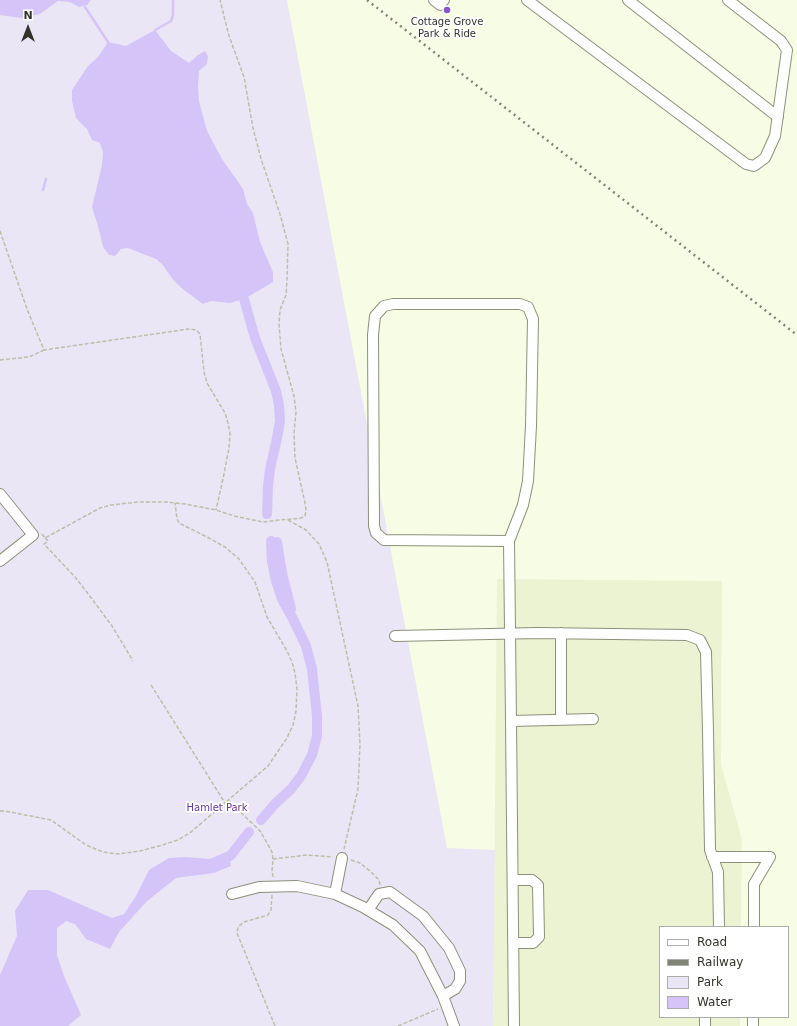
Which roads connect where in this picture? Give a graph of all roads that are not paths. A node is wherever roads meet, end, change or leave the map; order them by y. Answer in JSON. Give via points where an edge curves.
{"nodes":[{"id":1,"x":434,"y":0,"type":"edge"},
{"id":2,"x":444,"y":0,"type":"edge"},
{"id":3,"x":527,"y":0,"type":"edge"},
{"id":4,"x":628,"y":0,"type":"edge"},
{"id":5,"x":728,"y":0,"type":"edge"},
{"id":6,"x":778,"y":116,"type":"junction"},
{"id":7,"x":0,"y":494,"type":"edge"},
{"id":8,"x":509,"y":541,"type":"junction"},
{"id":9,"x":0,"y":561,"type":"edge"},
{"id":10,"x":561,"y":633,"type":"junction"},
{"id":11,"x":511,"y":634,"type":"junction"},
{"id":12,"x":395,"y":636,"type":"dead end"},
{"id":13,"x":593,"y":719,"type":"dead end"},
{"id":14,"x":561,"y":720,"type":"junction"},
{"id":15,"x":511,"y":721,"type":"junction"},
{"id":16,"x":712,"y":857,"type":"junction"},
{"id":17,"x":342,"y":858,"type":"road end"},
{"id":18,"x":513,"y":880,"type":"junction"},
{"id":19,"x":232,"y":894,"type":"dead end"},
{"id":20,"x":335,"y":894,"type":"junction"},
{"id":21,"x":368,"y":910,"type":"junction"},
{"id":22,"x":719,"y":926,"type":"edge"},
{"id":23,"x":754,"y":926,"type":"edge"},
{"id":24,"x":513,"y":943,"type":"junction"},
{"id":25,"x":443,"y":996,"type":"junction"},
{"id":26,"x":454,"y":1026,"type":"edge"},
{"id":27,"x":514,"y":1026,"type":"edge"}],
"edges":[{"from":1,"to":2,"type":"street","via":[[440,5]]},
{"from":3,"to":6,"type":"street","via":[[746,164],[754,166],[765,158],[775,136]]},
{"from":4,"to":6,"type":"street"},
{"from":5,"to":6,"type":"street","via":[[781,41],[787,50]]},
{"from":7,"to":9,"type":"street","via":[[33,535]]},
{"from":8,"to":8,"type":"street","via":[[523,505],[528,482],[533,319],[528,307],[520,304],[384,306],[375,316],[373,335],[376,533],[384,540]]},
{"from":8,"to":11,"type":"street"},
{"from":10,"to":11,"type":"street"},
{"from":10,"to":14,"type":"street"},
{"from":10,"to":16,"type":"street","via":[[687,635],[700,640],[706,652]]},
{"from":11,"to":12,"type":"street"},
{"from":11,"to":15,"type":"street"},
{"from":13,"to":14,"type":"street"},
{"from":14,"to":15,"type":"street"},
{"from":15,"to":18,"type":"street"},
{"from":16,"to":22,"type":"street","via":[[718,872]]},
{"from":16,"to":23,"type":"street","via":[[770,857],[754,884]]},
{"from":17,"to":20,"type":"street"},
{"from":18,"to":24,"type":"street"},
{"from":18,"to":24,"type":"street","via":[[532,880],[538,885],[539,937],[533,943]]},
{"from":19,"to":20,"type":"street","via":[[259,887],[297,886]]},
{"from":20,"to":21,"type":"street"},
{"from":21,"to":25,"type":"street","via":[[393,924],[420,952]]},
{"from":21,"to":25,"type":"street","via":[[379,894],[390,892],[423,916],[449,948],[460,971],[460,981],[456,989]]},
{"from":24,"to":27,"type":"street"},
{"from":25,"to":26,"type":"street"}]}
